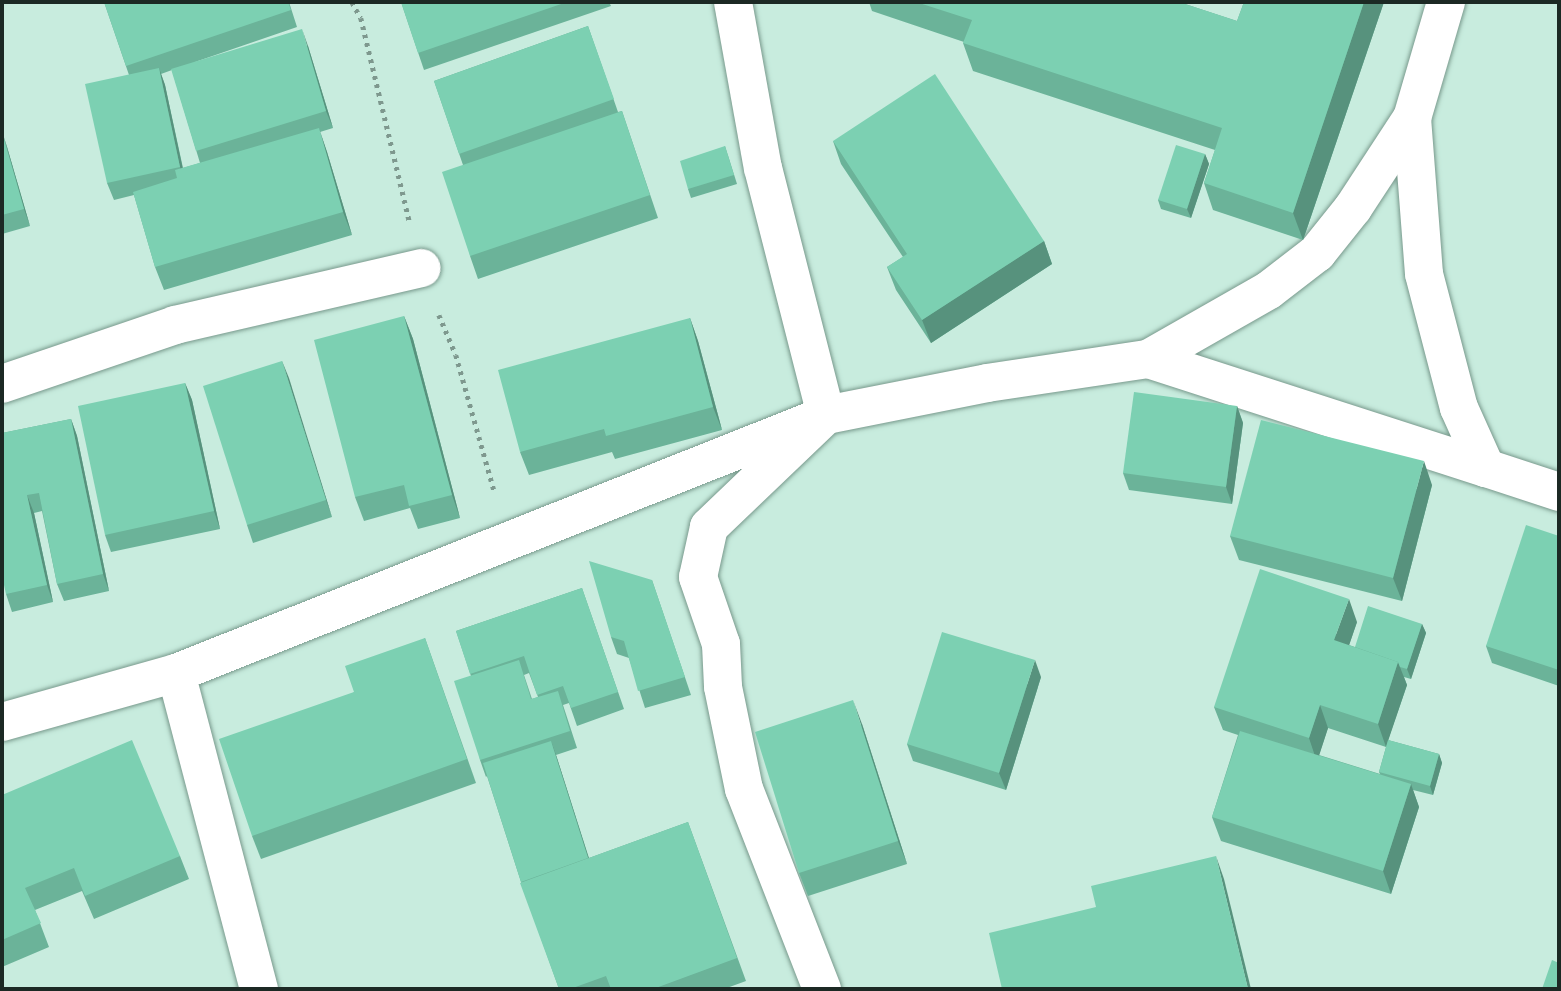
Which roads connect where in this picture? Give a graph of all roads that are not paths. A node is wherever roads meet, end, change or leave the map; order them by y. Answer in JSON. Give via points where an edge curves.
{"nodes":[{"id":1,"x":733,"y":2,"type":"edge"},
{"id":2,"x":1446,"y":2,"type":"edge"},
{"id":3,"x":1412,"y":118,"type":"junction"},
{"id":4,"x":421,"y":268,"type":"dead end"},
{"id":5,"x":1149,"y":359,"type":"junction"},
{"id":6,"x":2,"y":384,"type":"edge"},
{"id":7,"x":826,"y":415,"type":"junction"},
{"id":8,"x":1486,"y":468,"type":"junction"},
{"id":9,"x":1559,"y":492,"type":"edge"},
{"id":10,"x":176,"y":673,"type":"junction"},
{"id":11,"x":2,"y":722,"type":"edge"},
{"id":12,"x":258,"y":989,"type":"edge"},
{"id":13,"x":822,"y":989,"type":"edge"}],
"edges":[{"from":1,"to":7,"type":"street","via":[[763,168]]},
{"from":2,"to":3,"type":"street"},
{"from":3,"to":5,"type":"street","via":[[1353,208],[1317,253],[1269,290]]},
{"from":3,"to":8,"type":"street","via":[[1424,274],[1459,408]]},
{"from":4,"to":6,"type":"street","via":[[175,325]]},
{"from":5,"to":7,"type":"street","via":[[987,383]]},
{"from":5,"to":8,"type":"street"},
{"from":7,"to":10,"type":"street"},
{"from":7,"to":13,"type":"street","via":[[709,527],[698,577],[721,644],[723,687],[744,789]]},
{"from":8,"to":9,"type":"street"},
{"from":10,"to":11,"type":"street"},
{"from":10,"to":12,"type":"street"}]}
